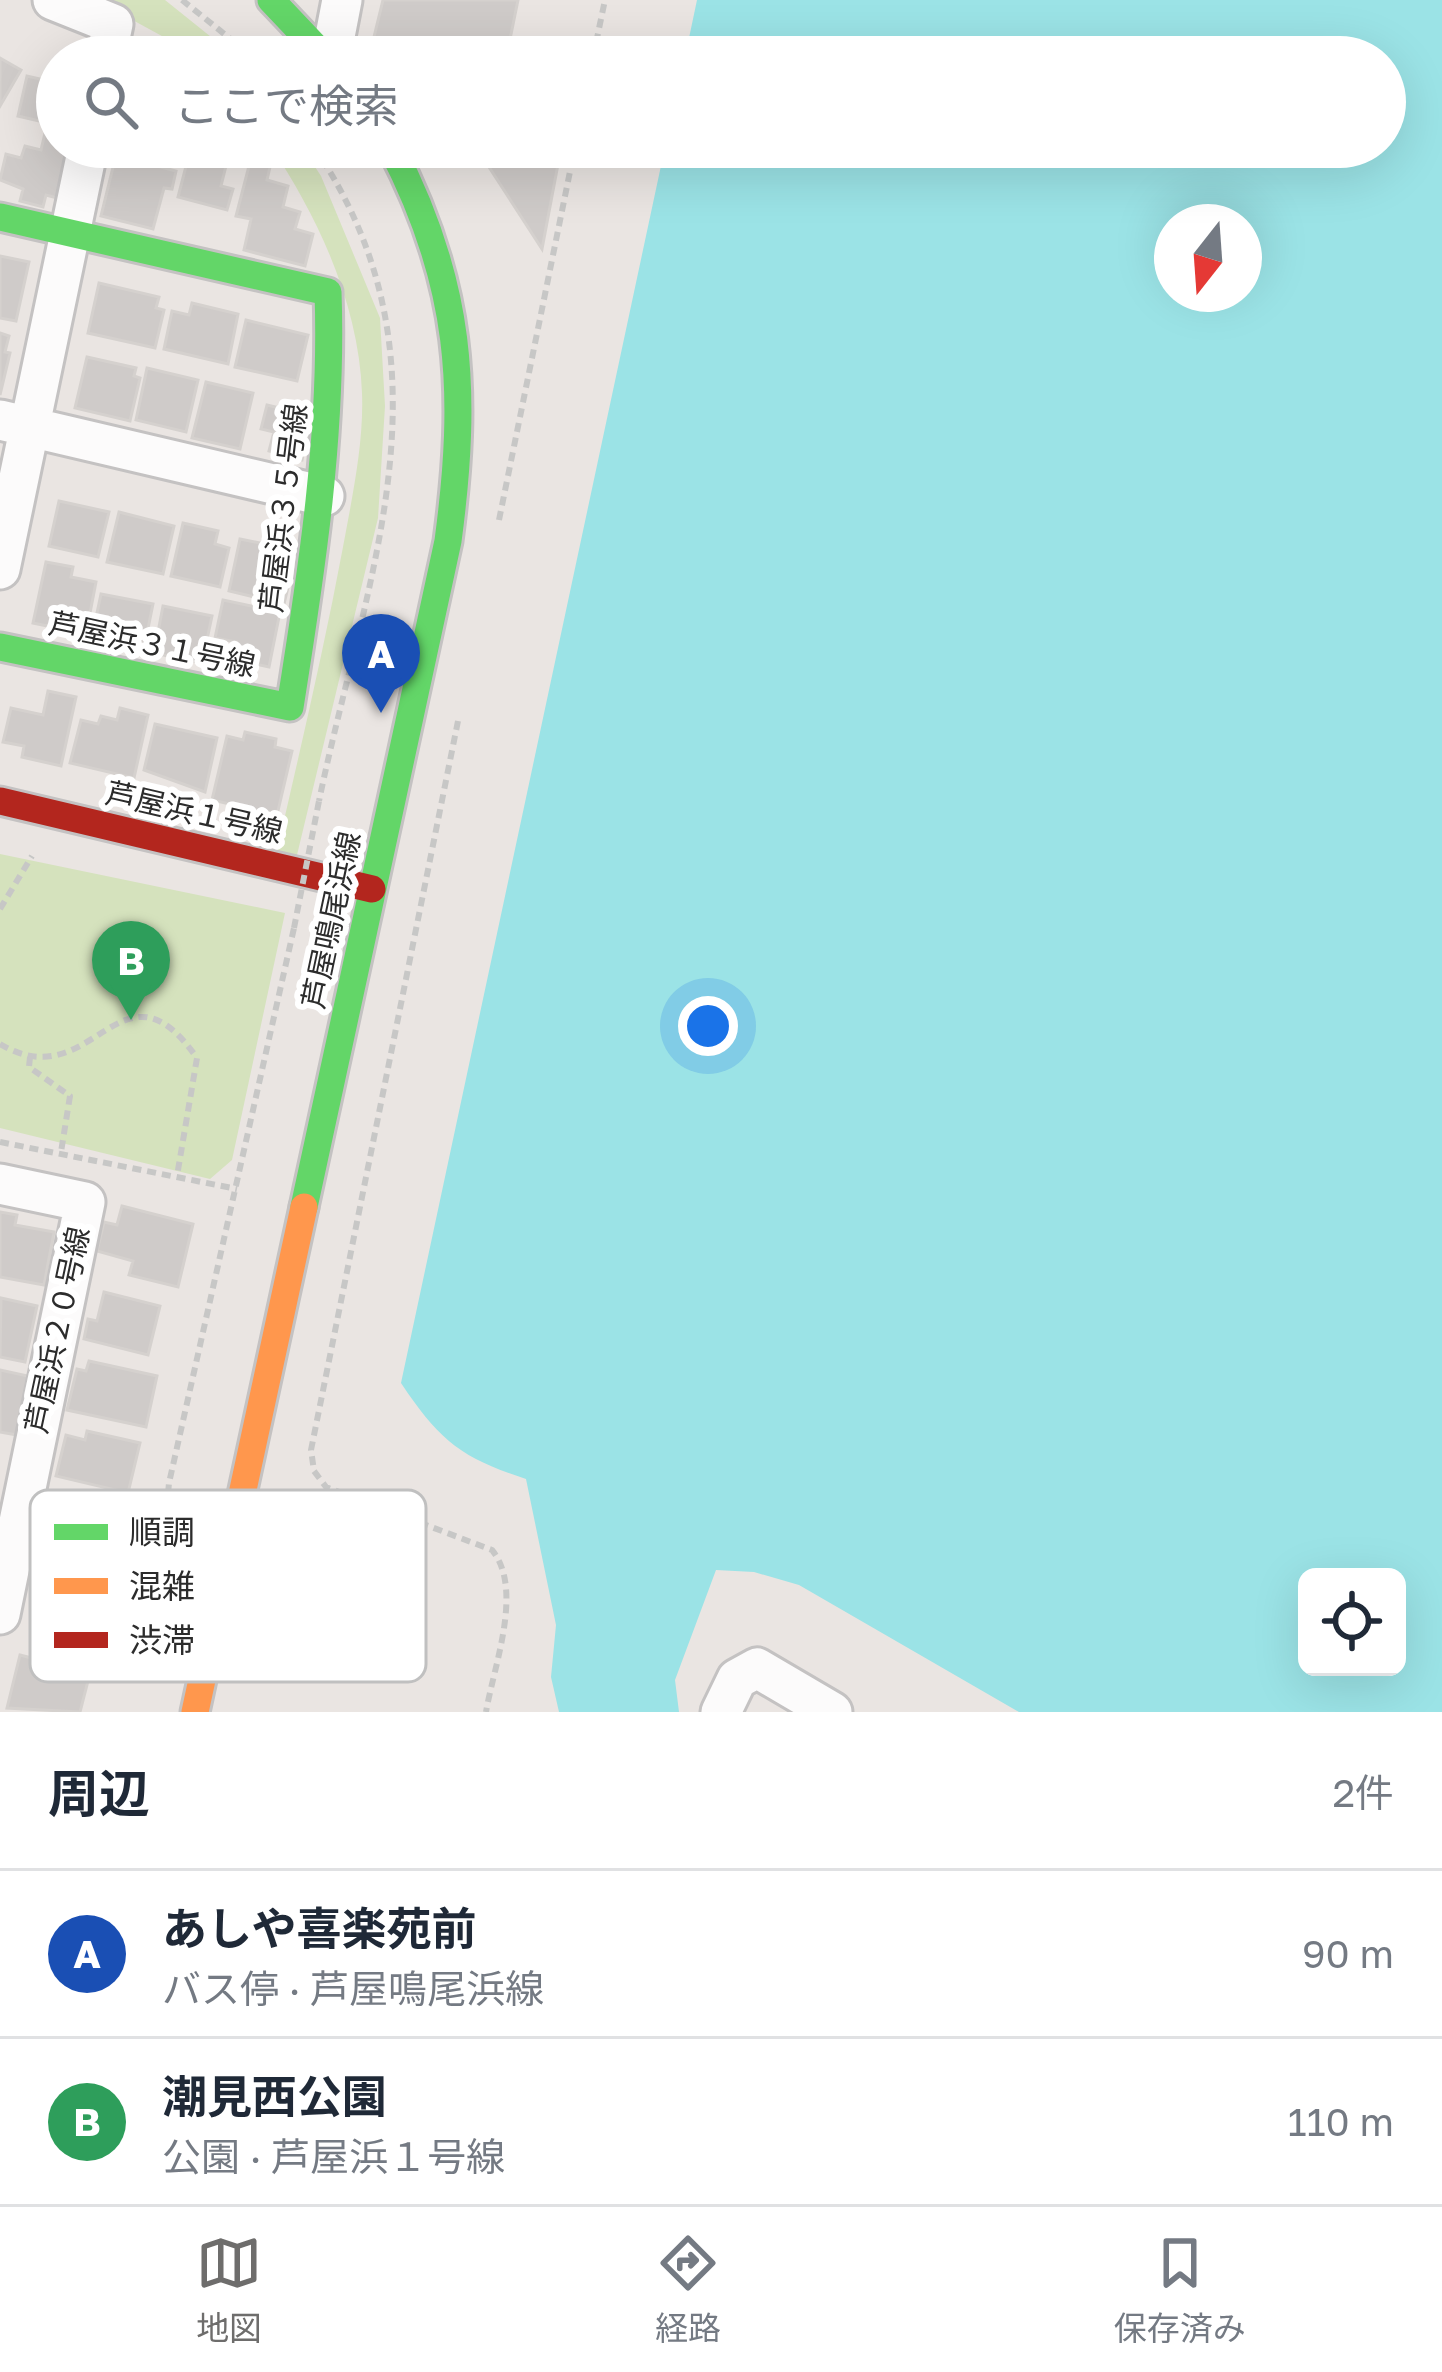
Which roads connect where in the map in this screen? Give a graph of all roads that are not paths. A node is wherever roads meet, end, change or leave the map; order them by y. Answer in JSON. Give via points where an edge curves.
{"nodes":[{"id":1,"x":53,"y":0,"type":"edge"},
{"id":2,"x":271,"y":0,"type":"edge"},
{"id":3,"x":342,"y":0,"type":"edge"},
{"id":4,"x":110,"y":36,"type":"edge"},
{"id":5,"x":307,"y":36,"type":"edge"},
{"id":6,"x":333,"y":36,"type":"edge"},
{"id":7,"x":84,"y":168,"type":"edge"},
{"id":8,"x":402,"y":168,"type":"edge"},
{"id":9,"x":0,"y":217,"type":"edge"},
{"id":10,"x":70,"y":236,"type":"junction"},
{"id":11,"x":15,"y":424,"type":"edge"},
{"id":12,"x":323,"y":496,"type":"junction"},
{"id":13,"x":0,"y":569,"type":"edge"},
{"id":14,"x":0,"y":647,"type":"edge"},
{"id":15,"x":290,"y":707,"type":"joint"},
{"id":16,"x":0,"y":801,"type":"edge"},
{"id":17,"x":372,"y":889,"type":"junction"},
{"id":18,"x":0,"y":1184,"type":"edge"},
{"id":19,"x":243,"y":1490,"type":"edge"},
{"id":20,"x":0,"y":1614,"type":"edge"},
{"id":21,"x":201,"y":1682,"type":"edge"},
{"id":22,"x":195,"y":1712,"type":"edge"},
{"id":23,"x":721,"y":1712,"type":"edge"},
{"id":24,"x":832,"y":1712,"type":"edge"}],
"edges":[{"from":1,"to":4,"type":"street","via":[[113,24]]},
{"from":2,"to":5,"type":"main road"},
{"from":3,"to":6,"type":"street"},
{"from":7,"to":10,"type":"street"},
{"from":8,"to":17,"type":"main road","name":"芦屋鳴尾浜線","via":[[444,265],[465,405],[448,541]]},
{"from":9,"to":10,"type":"main road"},
{"from":10,"to":11,"type":"street"},
{"from":10,"to":12,"type":"main road","name":"芦屋浜３５号線","via":[[328,292],[332,382]]},
{"from":11,"to":12,"type":"street"},
{"from":11,"to":13,"type":"street"},
{"from":12,"to":15,"type":"main road","name":"芦屋浜３５号線"},
{"from":14,"to":15,"type":"main road","name":"芦屋浜３１号線"},
{"from":16,"to":17,"type":"main road","name":"芦屋浜１号線"},
{"from":17,"to":19,"type":"main road","name":"芦屋鳴尾浜線"},
{"from":18,"to":20,"type":"street","name":"芦屋浜２０号線","via":[[85,1202]]},
{"from":21,"to":22,"type":"main road","name":"芦屋鳴尾浜線"},
{"from":23,"to":24,"type":"street","via":[[737,1679],[757,1668]]}]}
